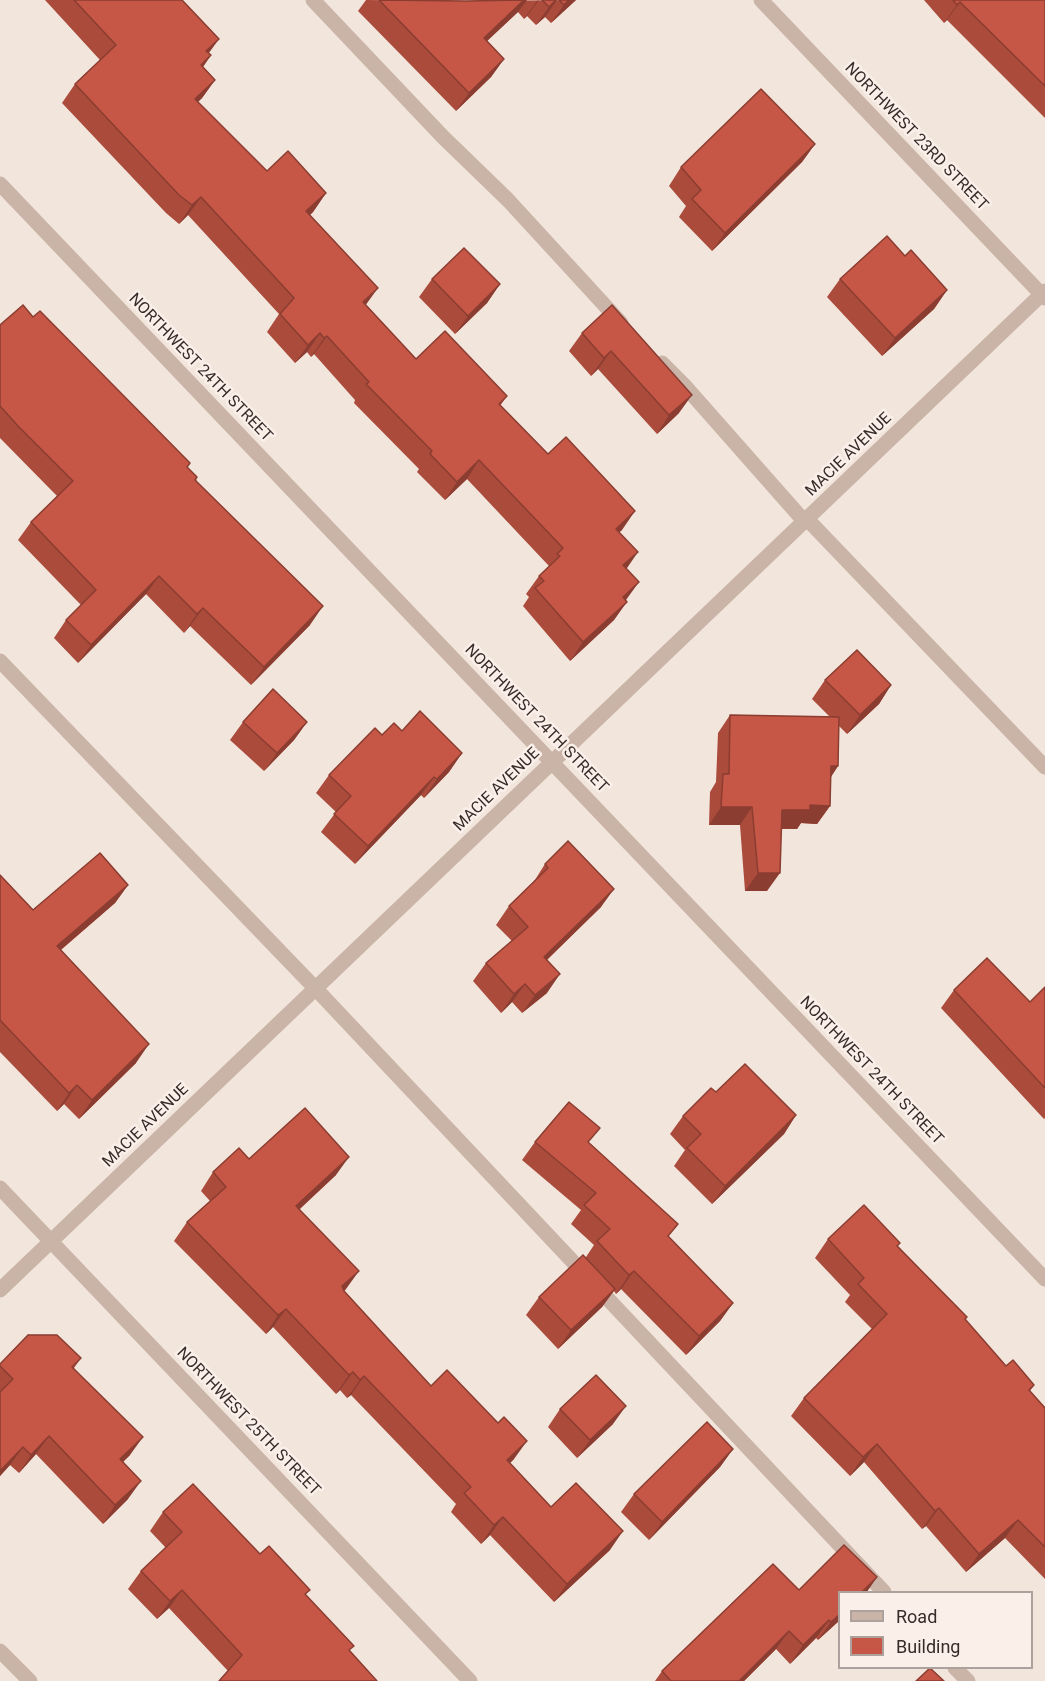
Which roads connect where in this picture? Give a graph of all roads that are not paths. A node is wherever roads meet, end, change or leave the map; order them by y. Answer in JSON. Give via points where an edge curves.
{"nodes":[{"id":1,"x":313,"y":0,"type":"edge"},
{"id":2,"x":761,"y":0,"type":"edge"},
{"id":3,"x":0,"y":184,"type":"edge"},
{"id":4,"x":1044,"y":294,"type":"edge"},
{"id":5,"x":633,"y":335,"type":"edge"},
{"id":6,"x":650,"y":352,"type":"edge"},
{"id":7,"x":806,"y":520,"type":"junction"},
{"id":8,"x":0,"y":660,"type":"edge"},
{"id":9,"x":552,"y":762,"type":"junction"},
{"id":10,"x":1045,"y":767,"type":"edge"},
{"id":11,"x":315,"y":989,"type":"junction"},
{"id":12,"x":0,"y":1188,"type":"edge"},
{"id":13,"x":51,"y":1241,"type":"junction"},
{"id":14,"x":1045,"y":1279,"type":"edge"},
{"id":15,"x":0,"y":1290,"type":"edge"},
{"id":16,"x":882,"y":1591,"type":"edge"},
{"id":17,"x":0,"y":1651,"type":"edge"},
{"id":18,"x":956,"y":1669,"type":"edge"},
{"id":19,"x":30,"y":1681,"type":"edge"},
{"id":20,"x":470,"y":1681,"type":"edge"},
{"id":21,"x":968,"y":1681,"type":"edge"}],
"edges":[{"from":1,"to":5,"type":"street"},
{"from":2,"to":4,"type":"street","name":"NORTHWEST 23RD STREET"},
{"from":3,"to":9,"type":"street","name":"NORTHWEST 24TH STREET"},
{"from":4,"to":7,"type":"street","name":"MACIE AVENUE"},
{"from":6,"to":7,"type":"street"},
{"from":7,"to":9,"type":"street","name":"MACIE AVENUE"},
{"from":7,"to":10,"type":"street"},
{"from":8,"to":11,"type":"street"},
{"from":9,"to":11,"type":"street","name":"MACIE AVENUE"},
{"from":9,"to":14,"type":"street","name":"NORTHWEST 24TH STREET"},
{"from":11,"to":13,"type":"street","name":"MACIE AVENUE"},
{"from":11,"to":16,"type":"street"},
{"from":12,"to":13,"type":"street","name":"NORTHWEST 25TH STREET"},
{"from":13,"to":15,"type":"street","name":"MACIE AVENUE"},
{"from":13,"to":20,"type":"street","name":"NORTHWEST 25TH STREET"},
{"from":17,"to":19,"type":"street"},
{"from":18,"to":21,"type":"street"}]}
